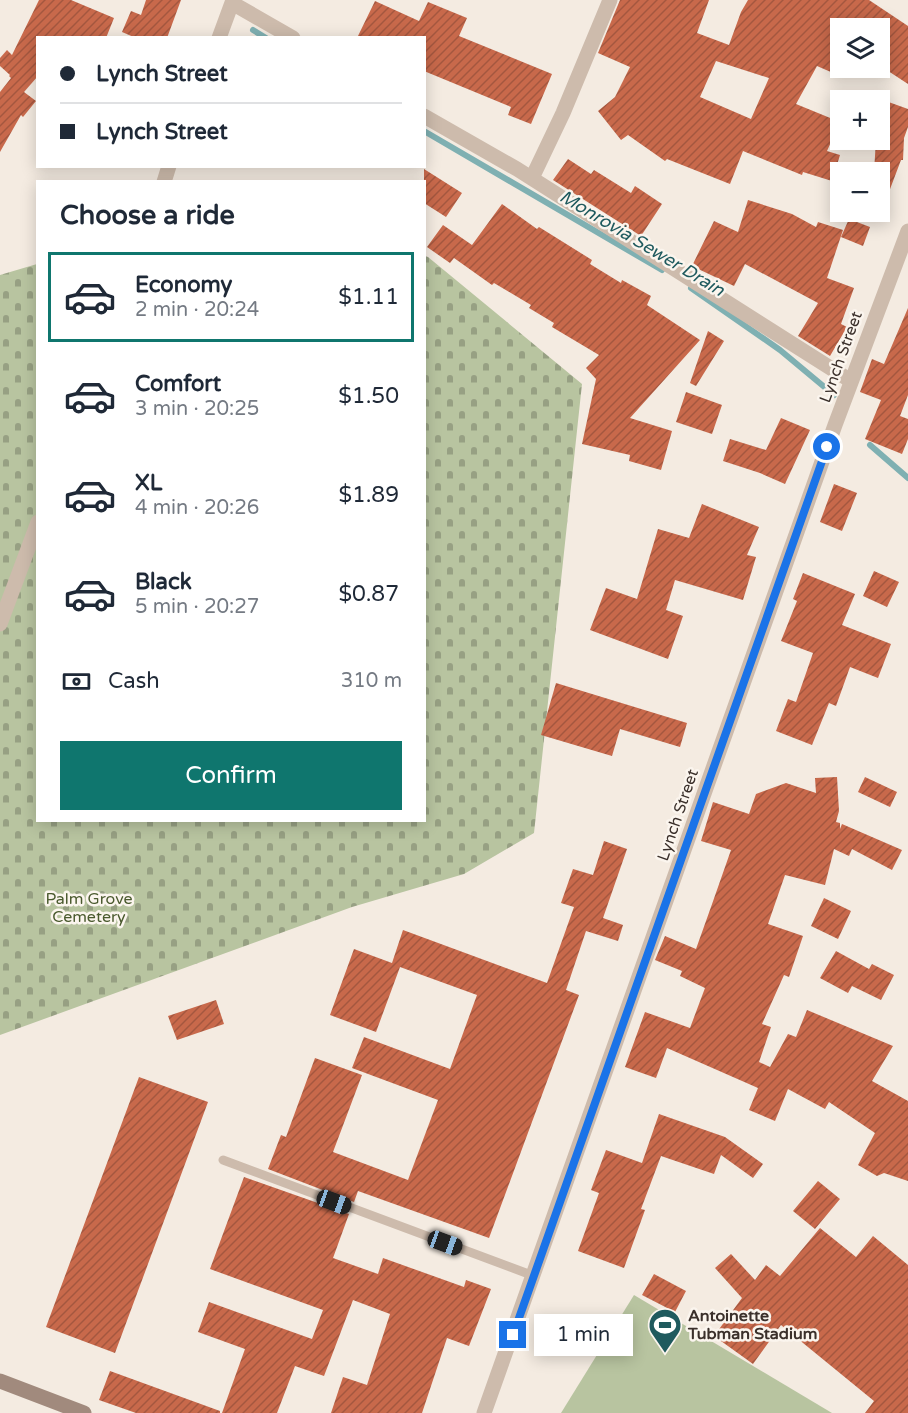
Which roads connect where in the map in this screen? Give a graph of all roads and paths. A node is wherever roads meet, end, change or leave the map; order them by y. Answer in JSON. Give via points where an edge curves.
{"nodes":[{"id":1,"x":610,"y":0,"type":"edge"},
{"id":2,"x":232,"y":2,"type":"edge"},
{"id":3,"x":220,"y":36,"type":"edge"},
{"id":4,"x":290,"y":36,"type":"edge"},
{"id":5,"x":426,"y":117,"type":"edge"},
{"id":6,"x":532,"y":178,"type":"junction"},
{"id":7,"x":908,"y":231,"type":"edge"},
{"id":8,"x":851,"y":381,"type":"junction"},
{"id":9,"x":36,"y":527,"type":"edge"},
{"id":10,"x":0,"y":624,"type":"edge"},
{"id":11,"x":223,"y":1160,"type":"dead end"},
{"id":12,"x":534,"y":1276,"type":"junction"},
{"id":13,"x":0,"y":1381,"type":"edge"},
{"id":14,"x":84,"y":1413,"type":"edge"},
{"id":15,"x":484,"y":1413,"type":"edge"}],
"edges":[{"from":1,"to":6,"type":"street"},
{"from":2,"to":3,"type":"street"},
{"from":2,"to":4,"type":"street"},
{"from":5,"to":6,"type":"street"},
{"from":6,"to":8,"type":"street"},
{"from":7,"to":8,"type":"street","name":"Lynch Street"},
{"from":8,"to":12,"type":"street","name":"Lynch Street"},
{"from":9,"to":10,"type":"street"},
{"from":11,"to":12,"type":"lane"},
{"from":12,"to":15,"type":"street","name":"Lynch Street"},
{"from":13,"to":14,"type":"main road"}]}
